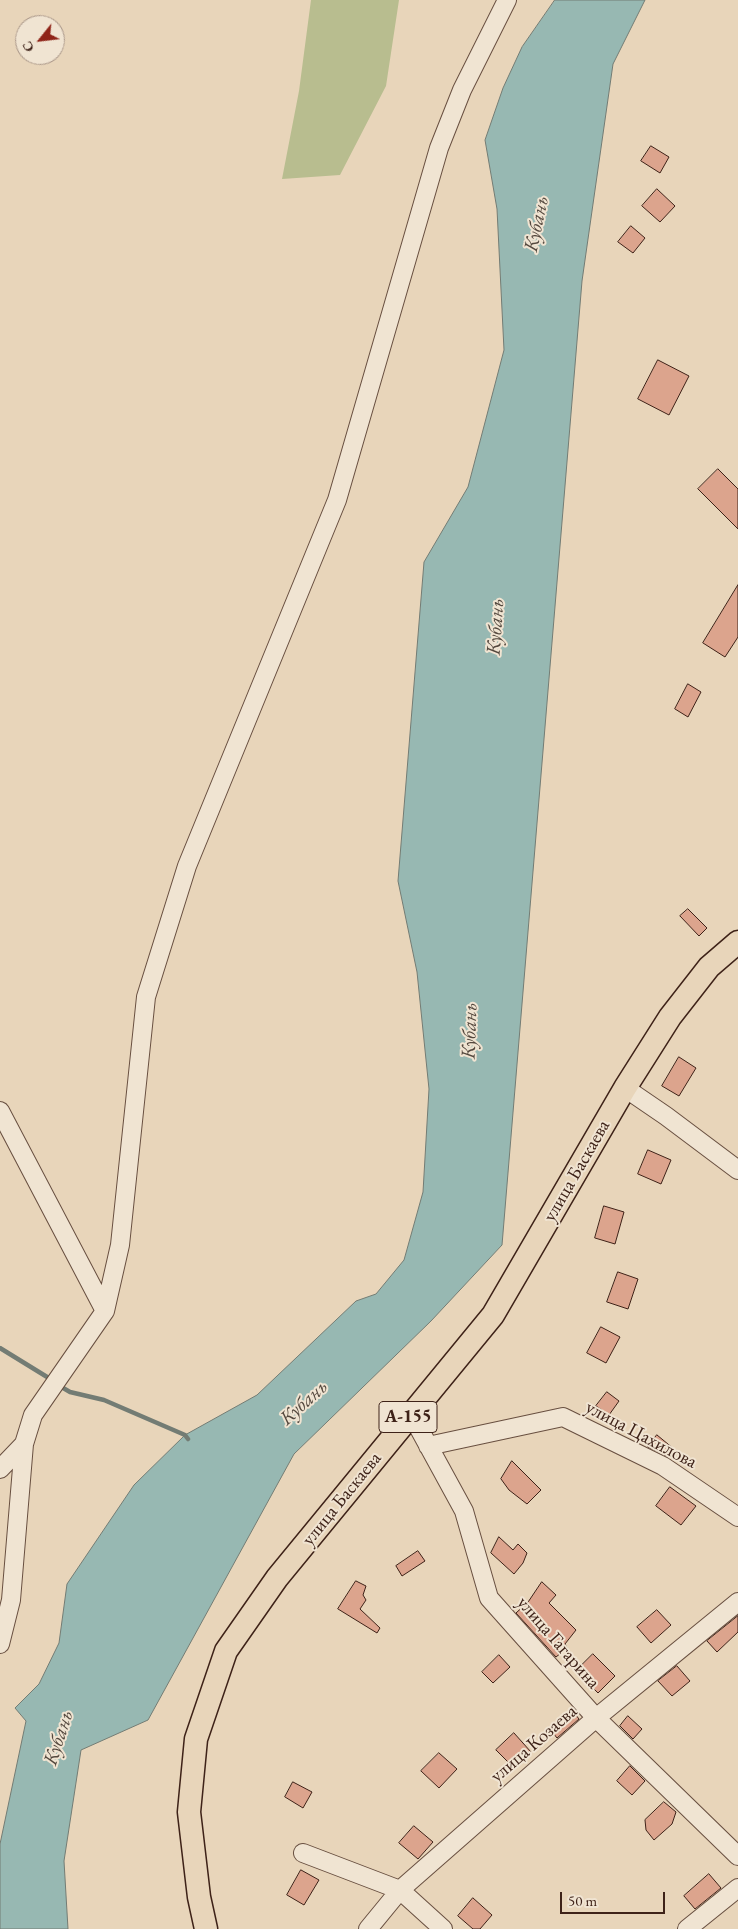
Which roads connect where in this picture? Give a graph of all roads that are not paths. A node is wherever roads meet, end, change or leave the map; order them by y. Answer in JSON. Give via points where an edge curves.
{"nodes":[{"id":1,"x":507,"y":0,"type":"edge"},
{"id":2,"x":738,"y":942,"type":"edge"},
{"id":3,"x":624,"y":1088,"type":"junction"},
{"id":4,"x":0,"y":1111,"type":"edge"},
{"id":5,"x":738,"y":1170,"type":"edge"},
{"id":6,"x":105,"y":1311,"type":"junction"},
{"id":7,"x":411,"y":1414,"type":"junction"},
{"id":8,"x":24,"y":1444,"type":"junction"},
{"id":9,"x":428,"y":1446,"type":"junction"},
{"id":10,"x":0,"y":1469,"type":"edge"},
{"id":11,"x":738,"y":1517,"type":"edge"},
{"id":12,"x":738,"y":1602,"type":"edge"},
{"id":13,"x":0,"y":1644,"type":"edge"},
{"id":14,"x":596,"y":1718,"type":"junction"},
{"id":15,"x":303,"y":1853,"type":"dead end"},
{"id":16,"x":738,"y":1856,"type":"edge"},
{"id":17,"x":738,"y":1888,"type":"edge"},
{"id":18,"x":400,"y":1890,"type":"junction"},
{"id":19,"x":206,"y":1929,"type":"edge"},
{"id":20,"x":368,"y":1929,"type":"edge"},
{"id":21,"x":443,"y":1929,"type":"edge"},
{"id":22,"x":687,"y":1929,"type":"edge"}],
"edges":[{"from":1,"to":6,"type":"street","via":[[462,90],[439,148],[337,500],[187,866],[146,997],[120,1245]]},
{"from":2,"to":3,"type":"main road","name":"улица Баскаева","number":"А-155","via":[[709,967],[670,1017]]},
{"from":3,"to":5,"type":"street"},
{"from":3,"to":7,"type":"main road","name":"улица Баскаева","number":"А-155","via":[[494,1315]]},
{"from":4,"to":6,"type":"street"},
{"from":6,"to":8,"type":"street","via":[[33,1415]]},
{"from":7,"to":9,"type":"street","name":"улица Гагарина"},
{"from":7,"to":19,"type":"main road","name":"улица Баскаева","number":"А-155","via":[[277,1578],[226,1651],[196,1739],[190,1812],[199,1897]]},
{"from":8,"to":10,"type":"street"},
{"from":8,"to":13,"type":"street","via":[[12,1600]]},
{"from":9,"to":11,"type":"street","name":"улица Цахилова","via":[[563,1417],[662,1466]]},
{"from":9,"to":14,"type":"street","name":"улица Гагарина","via":[[464,1511],[490,1598]]},
{"from":12,"to":14,"type":"street","name":"улица Козаева"},
{"from":14,"to":16,"type":"street","name":"улица Гагарина"},
{"from":14,"to":18,"type":"street","name":"улица Козаева"},
{"from":15,"to":18,"type":"street"},
{"from":17,"to":22,"type":"street"},
{"from":18,"to":20,"type":"street","name":"улица Козаева"},
{"from":18,"to":21,"type":"street"}]}
